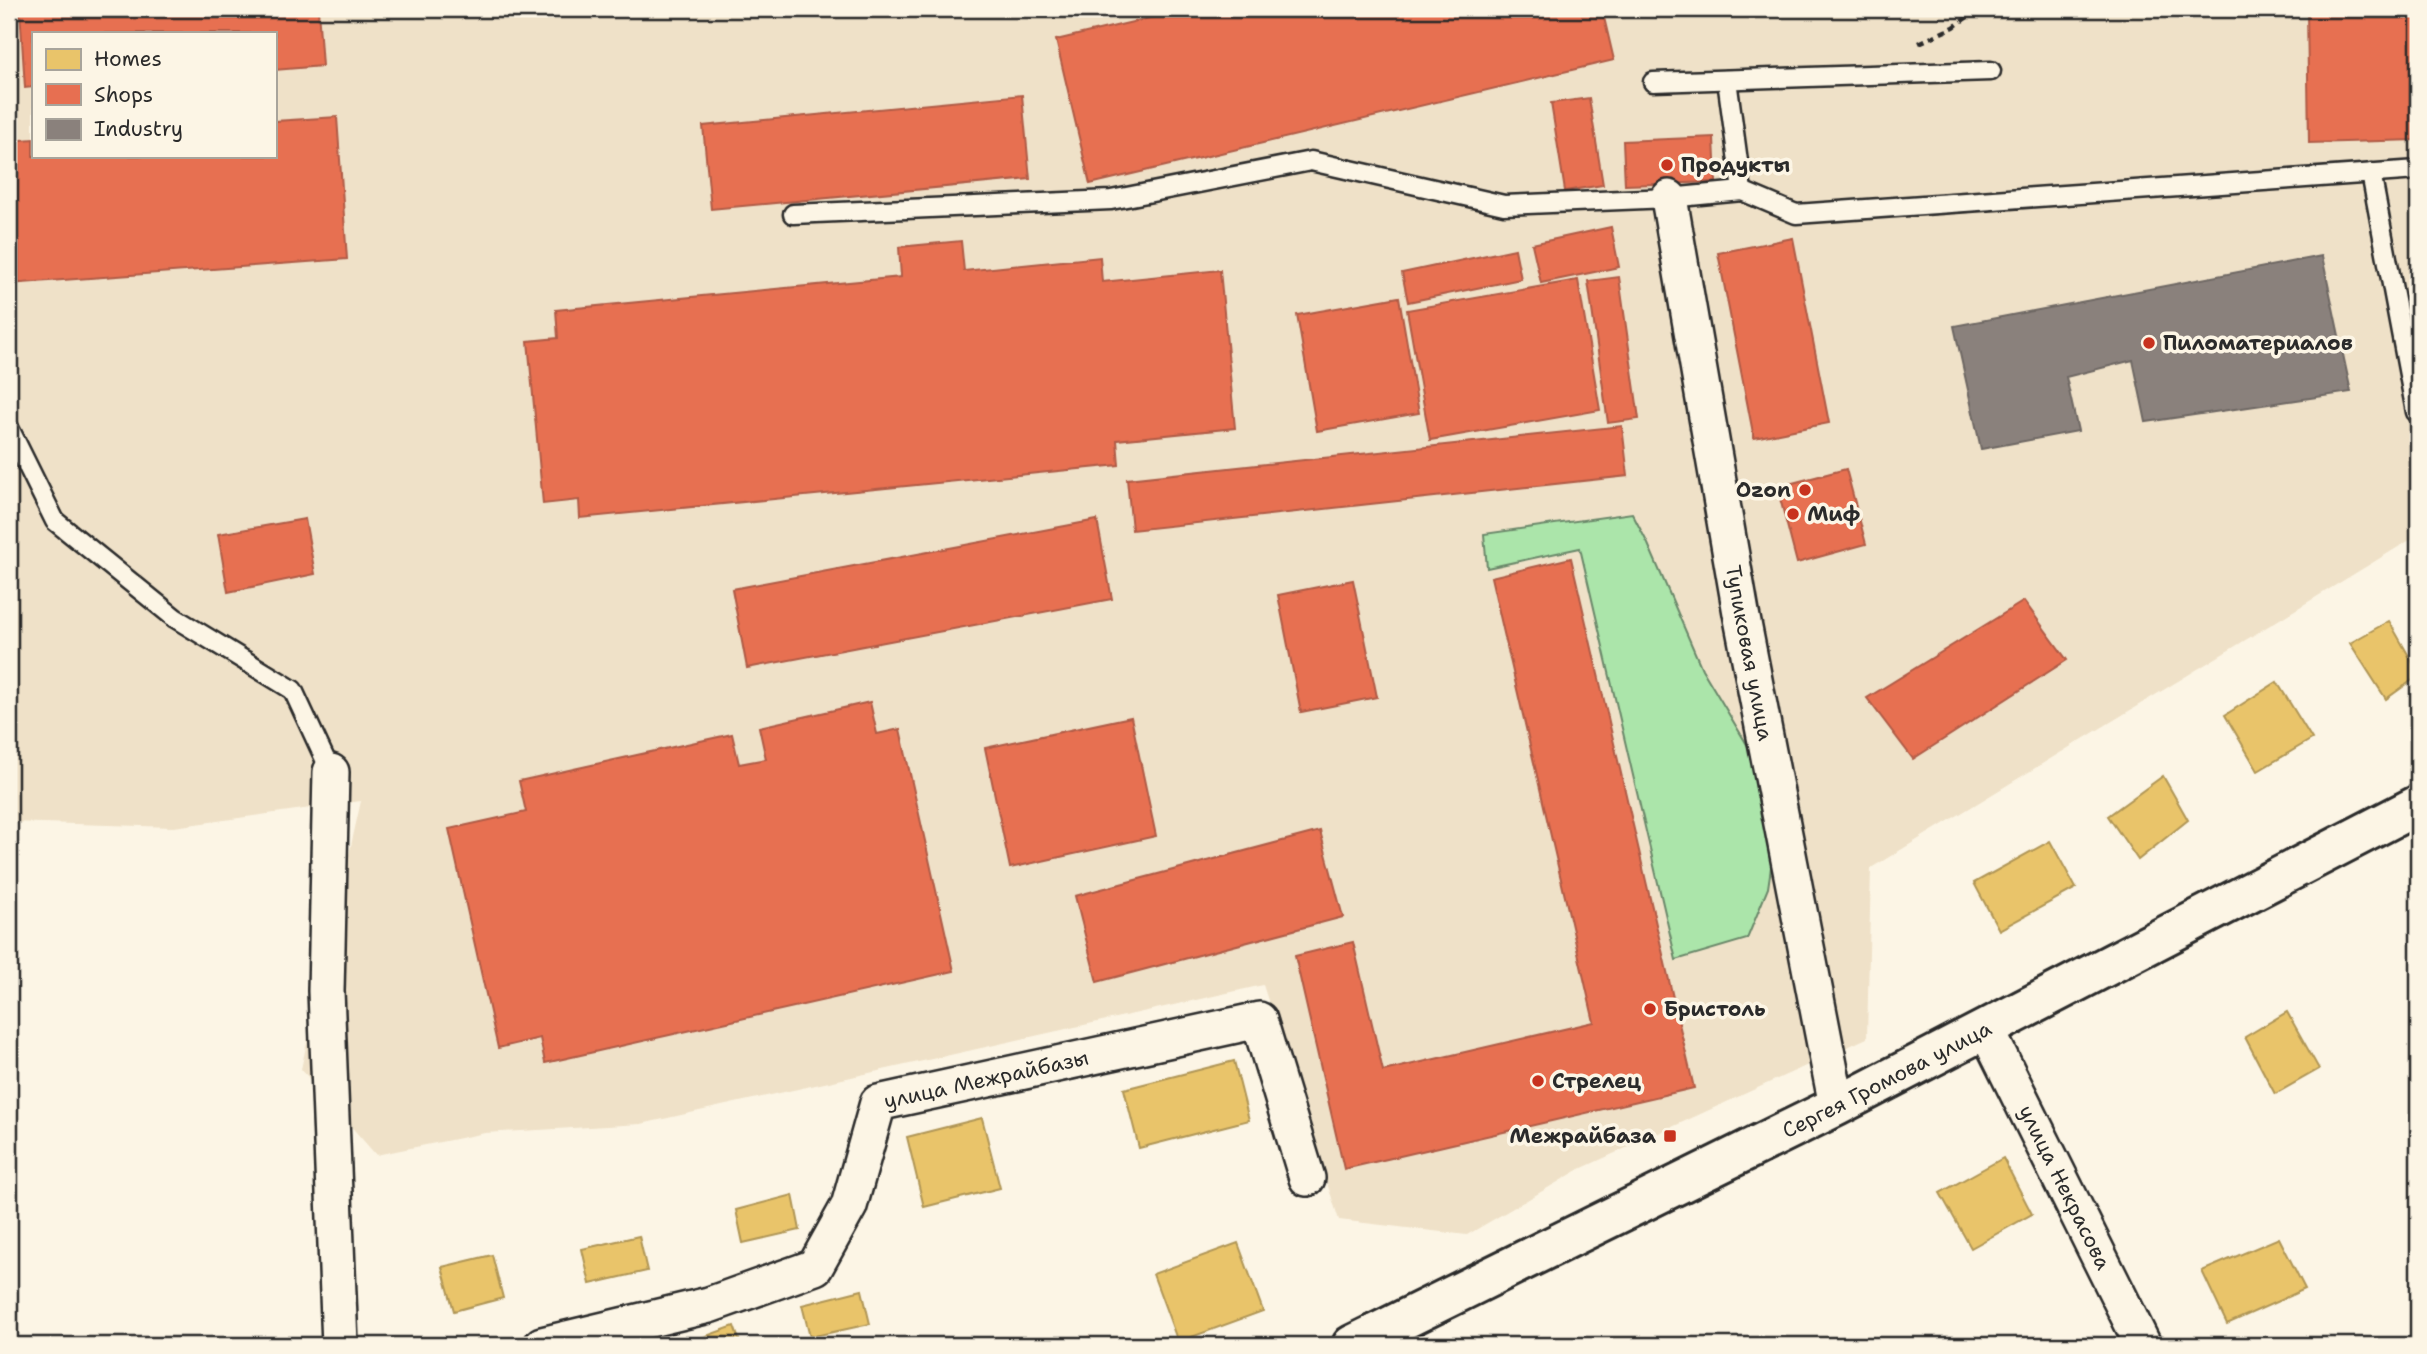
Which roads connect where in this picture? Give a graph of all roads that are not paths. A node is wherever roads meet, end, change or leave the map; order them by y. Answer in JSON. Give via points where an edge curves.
{"nodes":[{"id":1,"x":1991,"y":71,"type":"dead end"},
{"id":2,"x":1727,"y":80,"type":"junction"},
{"id":3,"x":1653,"y":82,"type":"dead end"},
{"id":4,"x":2418,"y":170,"type":"edge"},
{"id":5,"x":2371,"y":173,"type":"junction"},
{"id":6,"x":1741,"y":191,"type":"junction"},
{"id":7,"x":1669,"y":198,"type":"junction"},
{"id":8,"x":793,"y":214,"type":"dead end"},
{"id":9,"x":2418,"y":412,"type":"edge"},
{"id":10,"x":9,"y":428,"type":"edge"},
{"id":11,"x":331,"y":772,"type":"joint"},
{"id":12,"x":2418,"y":805,"type":"edge"},
{"id":13,"x":1986,"y":1029,"type":"junction"},
{"id":14,"x":1837,"y":1106,"type":"junction"},
{"id":15,"x":1307,"y":1178,"type":"dead end"},
{"id":16,"x":340,"y":1345,"type":"edge"},
{"id":17,"x":542,"y":1345,"type":"edge"},
{"id":18,"x":1352,"y":1345,"type":"edge"},
{"id":19,"x":2143,"y":1345,"type":"edge"}],
"edges":[{"from":1,"to":2,"type":"lane"},
{"from":2,"to":3,"type":"lane"},
{"from":2,"to":6,"type":"lane"},
{"from":4,"to":5,"type":"lane"},
{"from":5,"to":6,"type":"lane","via":[[1796,214]]},
{"from":5,"to":9,"type":"lane"},
{"from":6,"to":7,"type":"lane"},
{"from":7,"to":8,"type":"lane","via":[[1504,205],[1311,161],[1111,200]]},
{"from":7,"to":14,"type":"street","name":"Тупиковая улица","via":[[1741,613]]},
{"from":10,"to":11,"type":"lane","via":[[55,521],[174,618],[293,690]]},
{"from":11,"to":16,"type":"street","via":[[326,991]]},
{"from":12,"to":13,"type":"street","name":"Сергея Громова улица"},
{"from":13,"to":14,"type":"street","name":"Сергея Громова улица"},
{"from":13,"to":19,"type":"street","name":"улица Некрасова"},
{"from":14,"to":18,"type":"street","name":"Сергея Громова улица"},
{"from":15,"to":17,"type":"street","name":"улица Межрайбазы","via":[[1259,1020],[919,1094],[878,1103],[849,1206],[815,1266],[709,1305]]}]}
